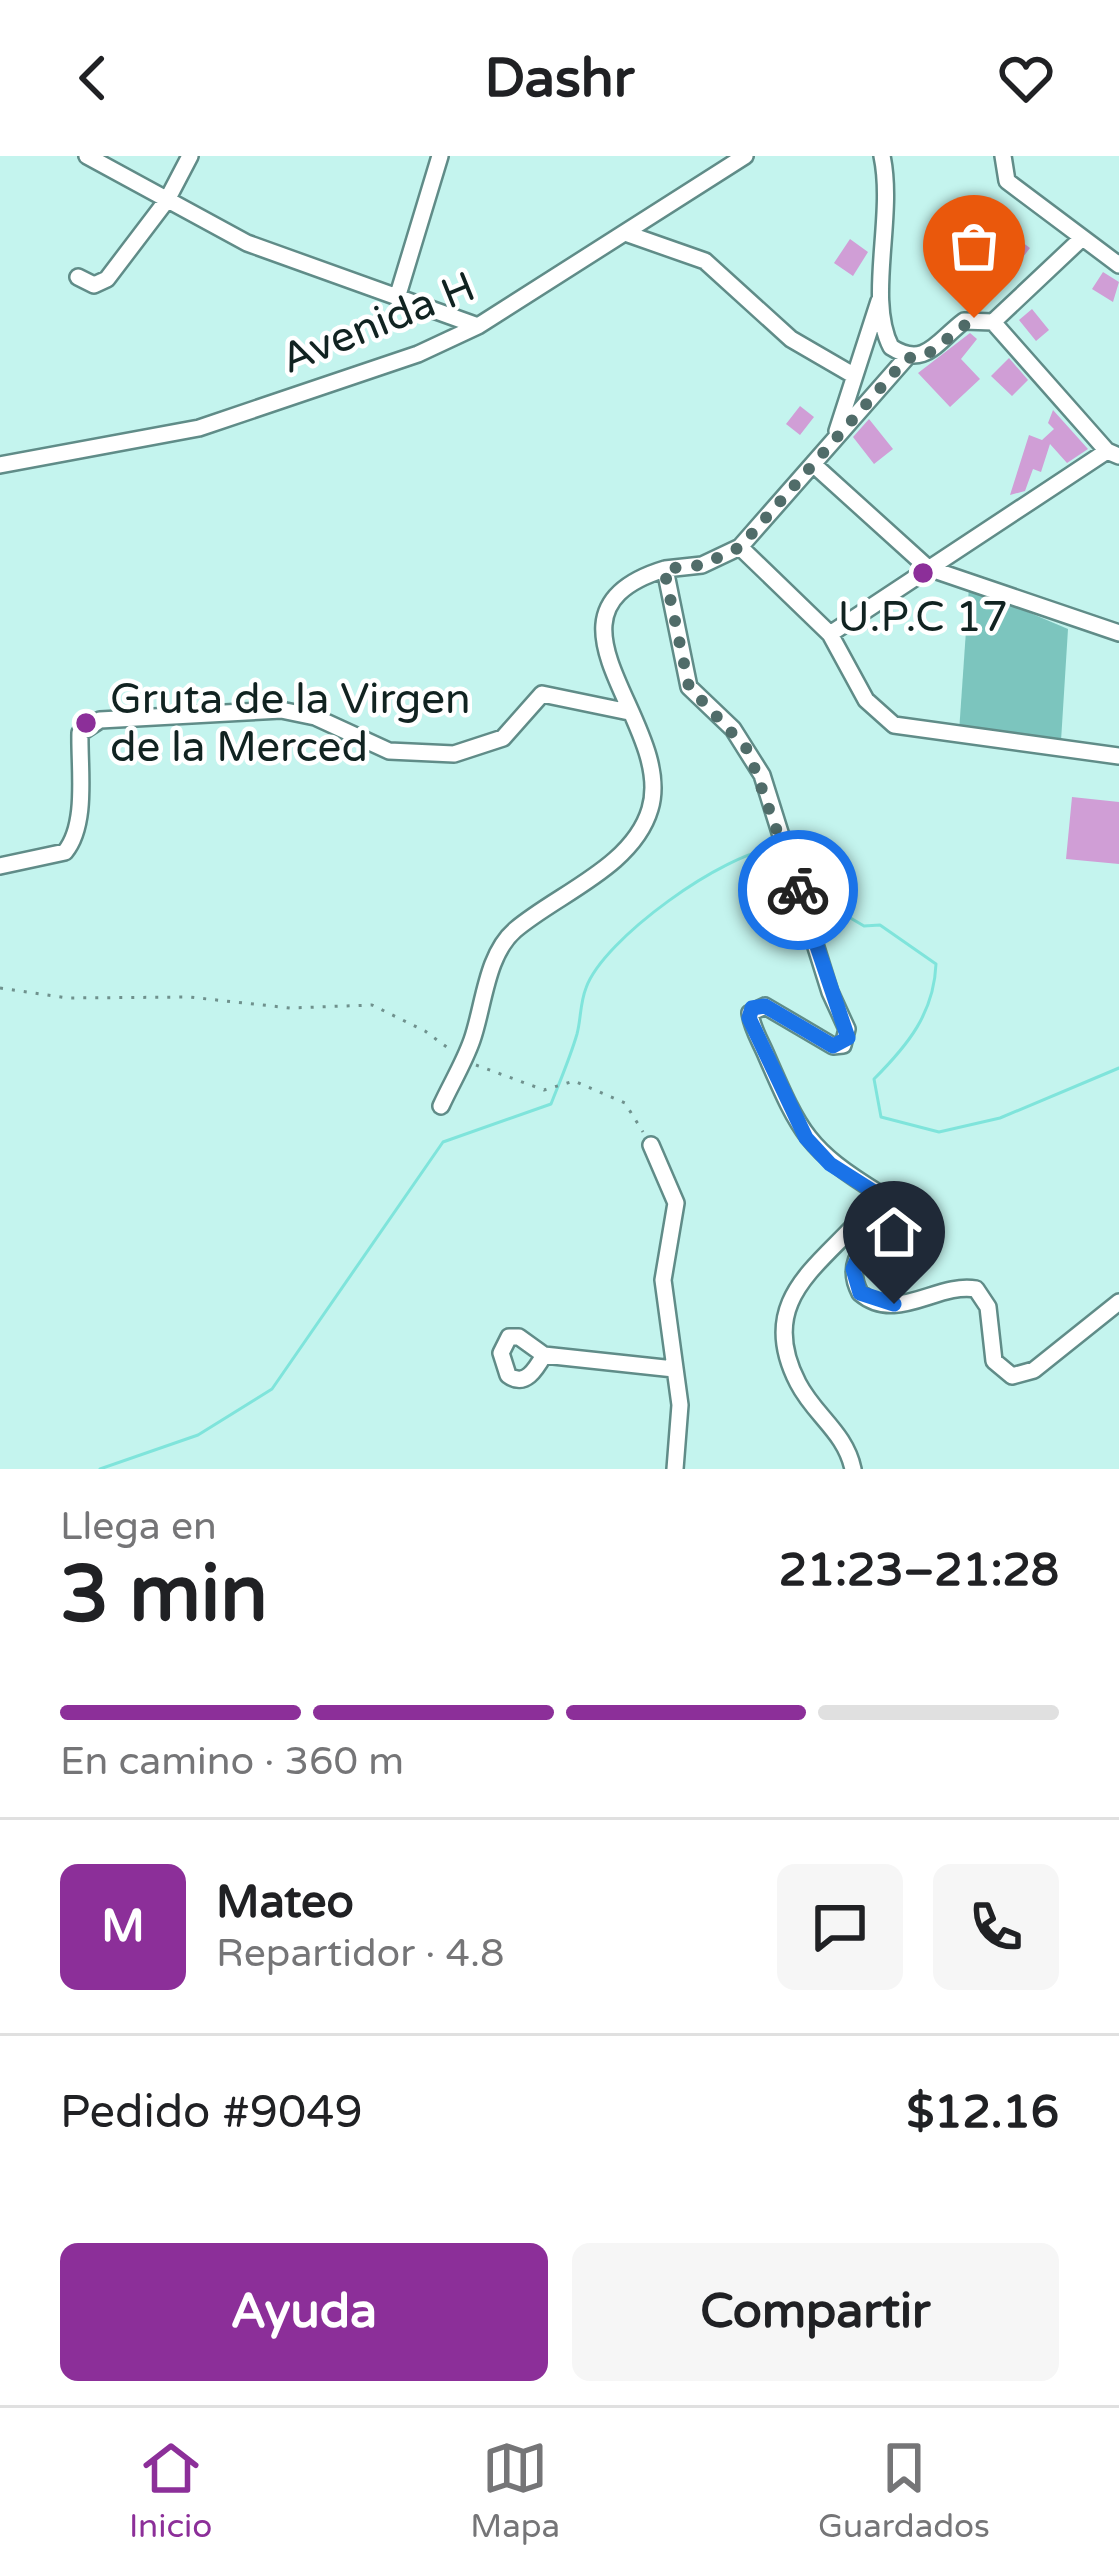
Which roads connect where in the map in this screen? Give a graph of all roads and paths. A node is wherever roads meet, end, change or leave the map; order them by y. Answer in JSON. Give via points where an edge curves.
{"nodes":[{"id":1,"x":87,"y":156,"type":"edge"},
{"id":2,"x":190,"y":156,"type":"edge"},
{"id":3,"x":440,"y":156,"type":"edge"},
{"id":4,"x":745,"y":156,"type":"edge"},
{"id":5,"x":882,"y":156,"type":"edge"},
{"id":6,"x":1003,"y":156,"type":"edge"},
{"id":7,"x":727,"y":162,"type":"edge"},
{"id":8,"x":167,"y":200,"type":"junction"},
{"id":9,"x":628,"y":234,"type":"junction"},
{"id":10,"x":1080,"y":240,"type":"junction"},
{"id":11,"x":1119,"y":265,"type":"edge"},
{"id":12,"x":78,"y":277,"type":"dead end"},
{"id":13,"x":397,"y":298,"type":"junction"},
{"id":14,"x":880,"y":298,"type":"junction"},
{"id":15,"x":994,"y":322,"type":"junction"},
{"id":16,"x":478,"y":326,"type":"junction"},
{"id":17,"x":907,"y":358,"type":"junction"},
{"id":18,"x":853,"y":375,"type":"junction"},
{"id":19,"x":837,"y":431,"type":"junction"},
{"id":20,"x":1113,"y":454,"type":"edge"},
{"id":21,"x":813,"y":464,"type":"junction"},
{"id":22,"x":0,"y":465,"type":"edge"},
{"id":23,"x":740,"y":547,"type":"junction"},
{"id":24,"x":928,"y":568,"type":"junction"},
{"id":25,"x":664,"y":569,"type":"junction"},
{"id":26,"x":1119,"y":633,"type":"edge"},
{"id":27,"x":830,"y":634,"type":"junction"},
{"id":28,"x":629,"y":712,"type":"junction"},
{"id":29,"x":1119,"y":756,"type":"edge"},
{"id":30,"x":0,"y":866,"type":"edge"},
{"id":31,"x":0,"y":988,"type":"edge"},
{"id":32,"x":464,"y":1060,"type":"junction"},
{"id":33,"x":441,"y":1106,"type":"dead end"},
{"id":34,"x":651,"y":1145,"type":"joint"},
{"id":35,"x":880,"y":1194,"type":"junction"},
{"id":36,"x":1119,"y":1301,"type":"edge"},
{"id":37,"x":544,"y":1355,"type":"dead end"},
{"id":38,"x":674,"y":1369,"type":"junction"},
{"id":39,"x":675,"y":1469,"type":"edge"},
{"id":40,"x":853,"y":1469,"type":"edge"}],
"edges":[{"from":1,"to":8,"type":"street"},
{"from":2,"to":8,"type":"street"},
{"from":3,"to":13,"type":"street"},
{"from":4,"to":7,"type":"street","name":"Avenida H"},
{"from":5,"to":14,"type":"street","via":[[890,210]]},
{"from":6,"to":10,"type":"street","via":[[1007,181]]},
{"from":7,"to":9,"type":"street","name":"Avenida H"},
{"from":8,"to":12,"type":"street","via":[[107,279],[94,285]]},
{"from":8,"to":13,"type":"street","via":[[248,243]]},
{"from":9,"to":16,"type":"street","name":"Avenida H"},
{"from":9,"to":18,"type":"street","via":[[705,261],[791,339]]},
{"from":10,"to":11,"type":"street"},
{"from":10,"to":15,"type":"street"},
{"from":13,"to":16,"type":"street"},
{"from":14,"to":17,"type":"street","via":[[884,333]]},
{"from":14,"to":18,"type":"street"},
{"from":15,"to":17,"type":"street","via":[[964,321],[925,356]]},
{"from":15,"to":20,"type":"street"},
{"from":16,"to":22,"type":"street","name":"Avenida H","via":[[418,355],[199,428]]},
{"from":17,"to":19,"type":"street"},
{"from":18,"to":19,"type":"street"},
{"from":19,"to":21,"type":"street"},
{"from":20,"to":24,"type":"street"},
{"from":21,"to":23,"type":"street"},
{"from":21,"to":24,"type":"street"},
{"from":23,"to":25,"type":"street","via":[[702,565]]},
{"from":23,"to":27,"type":"street"},
{"from":24,"to":26,"type":"street"},
{"from":24,"to":27,"type":"street"},
{"from":25,"to":28,"type":"street","via":[[630,579],[610,598],[601,626]]},
{"from":25,"to":35,"type":"street","via":[[689,687],[748,750],[848,1038],[833,1046],[765,1006],[752,1008],[749,1018],[806,1138],[830,1164]]},
{"from":27,"to":29,"type":"street","via":[[866,700],[894,725]]},
{"from":28,"to":30,"type":"street","via":[[542,694],[502,738],[454,754],[388,751],[281,710],[100,720],[80,733],[72,844]]},
{"from":28,"to":32,"type":"street","via":[[648,766],[651,808],[612,861],[512,933]]},
{"from":31,"to":32,"type":"path","via":[[68,998],[372,1005]]},
{"from":32,"to":33,"type":"street"},
{"from":32,"to":34,"type":"path","via":[[544,1090],[574,1081],[625,1102]]},
{"from":34,"to":38,"type":"street","via":[[676,1203],[663,1280]]},
{"from":35,"to":36,"type":"street","via":[[892,1210],[858,1253],[860,1293],[894,1304],[976,1289],[988,1306],[994,1361],[1012,1376],[1034,1370]]},
{"from":35,"to":40,"type":"street","via":[[802,1277],[784,1323],[799,1384],[843,1438]]},
{"from":37,"to":38,"type":"street"},
{"from":38,"to":39,"type":"street"}]}
